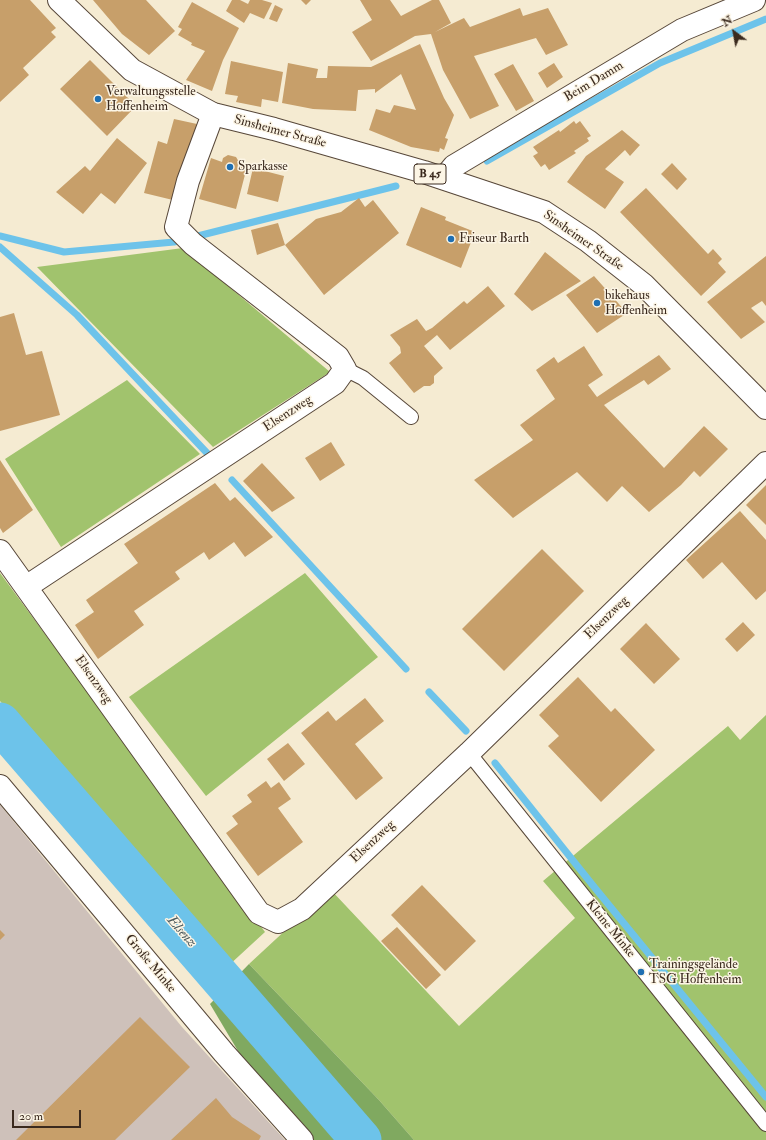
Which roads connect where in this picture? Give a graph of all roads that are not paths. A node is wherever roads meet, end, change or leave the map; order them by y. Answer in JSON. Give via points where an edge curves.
{"nodes":[{"id":1,"x":59,"y":0,"type":"edge"},
{"id":2,"x":754,"y":0,"type":"edge"},
{"id":3,"x":214,"y":114,"type":"junction"},
{"id":4,"x":444,"y":178,"type":"junction"},
{"id":5,"x":345,"y":369,"type":"junction"},
{"id":6,"x":766,"y":408,"type":"edge"},
{"id":7,"x":411,"y":417,"type":"dead end"},
{"id":8,"x":766,"y":462,"type":"edge"},
{"id":9,"x":0,"y":550,"type":"edge"},
{"id":10,"x":26,"y":587,"type":"junction"},
{"id":11,"x":469,"y":753,"type":"junction"},
{"id":12,"x":0,"y":786,"type":"edge"},
{"id":13,"x":766,"y":1124,"type":"edge"},
{"id":14,"x":302,"y":1140,"type":"edge"}],
"edges":[{"from":1,"to":3,"type":"street","name":"Sinsheimer Straße","number":"B 45","via":[[132,70]]},
{"from":2,"to":4,"type":"street","name":"Beim Damm","via":[[682,30],[454,166]]},
{"from":3,"to":4,"type":"street","name":"Sinsheimer Straße","number":"B 45"},
{"from":3,"to":5,"type":"street","via":[[188,181],[176,226],[193,244],[338,358]]},
{"from":4,"to":6,"type":"street","name":"Sinsheimer Straße","number":"B 45","via":[[544,212],[588,242],[644,285]]},
{"from":5,"to":7,"type":"lane","via":[[363,378]]},
{"from":5,"to":10,"type":"street","name":"Elsenzweg","via":[[335,383]]},
{"from":8,"to":11,"type":"street","name":"Elsenzweg"},
{"from":9,"to":10,"type":"street","name":"Elsenzweg"},
{"from":10,"to":11,"type":"street","name":"Elsenzweg","via":[[259,913],[278,922],[302,909]]},
{"from":11,"to":13,"type":"lane","name":"Kleine Minke"},
{"from":12,"to":14,"type":"street","name":"Große Minke","via":[[224,1053]]}]}
